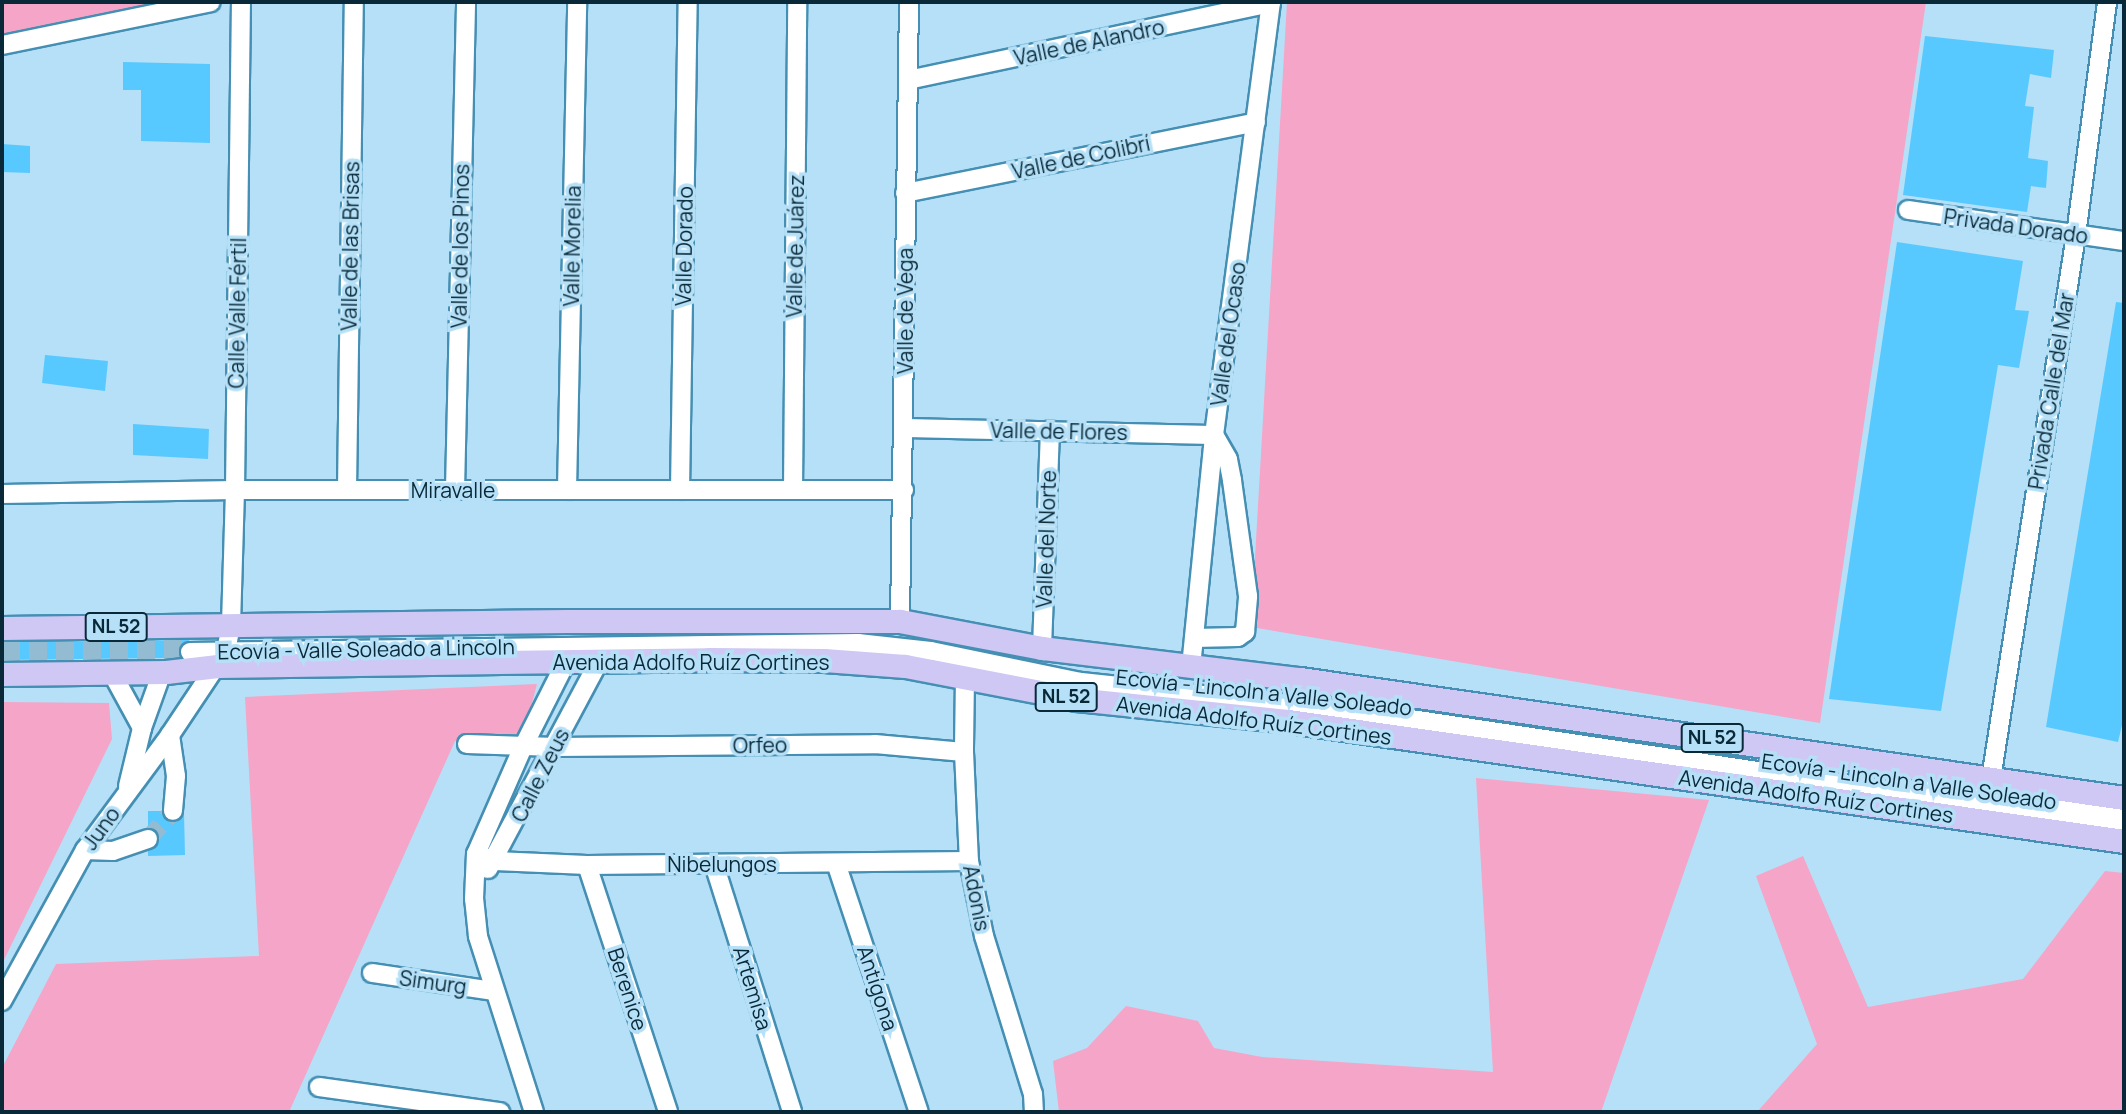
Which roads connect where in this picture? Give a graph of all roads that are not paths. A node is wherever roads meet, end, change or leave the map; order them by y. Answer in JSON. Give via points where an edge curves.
{"nodes":[{"id":1,"x":211,"y":2,"type":"edge"},
{"id":2,"x":241,"y":2,"type":"edge"},
{"id":3,"x":354,"y":2,"type":"edge"},
{"id":4,"x":466,"y":2,"type":"edge"},
{"id":5,"x":577,"y":2,"type":"edge"},
{"id":6,"x":688,"y":2,"type":"edge"},
{"id":7,"x":797,"y":2,"type":"edge"},
{"id":8,"x":909,"y":2,"type":"edge"},
{"id":9,"x":2107,"y":2,"type":"edge"},
{"id":10,"x":1271,"y":3,"type":"edge"},
{"id":11,"x":2,"y":45,"type":"edge"},
{"id":12,"x":908,"y":80,"type":"junction"},
{"id":13,"x":1256,"y":121,"type":"junction"},
{"id":14,"x":905,"y":193,"type":"junction"},
{"id":15,"x":1908,"y":210,"type":"dead end"},
{"id":16,"x":2076,"y":235,"type":"junction"},
{"id":17,"x":2124,"y":241,"type":"edge"},
{"id":18,"x":904,"y":428,"type":"junction"},
{"id":19,"x":1050,"y":430,"type":"junction"},
{"id":20,"x":1214,"y":435,"type":"junction"},
{"id":21,"x":235,"y":490,"type":"junction"},
{"id":22,"x":347,"y":490,"type":"junction"},
{"id":23,"x":455,"y":490,"type":"junction"},
{"id":24,"x":568,"y":490,"type":"junction"},
{"id":25,"x":680,"y":490,"type":"junction"},
{"id":26,"x":793,"y":490,"type":"junction"},
{"id":27,"x":904,"y":490,"type":"junction"},
{"id":28,"x":2,"y":494,"type":"edge"},
{"id":29,"x":900,"y":621,"type":"junction"},
{"id":30,"x":2,"y":628,"type":"edge"},
{"id":31,"x":1194,"y":638,"type":"junction"},
{"id":32,"x":190,"y":646,"type":"tunnel mouth"},
{"id":33,"x":226,"y":646,"type":"junction"},
{"id":34,"x":1042,"y":648,"type":"junction"},
{"id":35,"x":599,"y":661,"type":"junction"},
{"id":36,"x":566,"y":662,"type":"junction"},
{"id":37,"x":1191,"y":667,"type":"junction"},
{"id":38,"x":162,"y":672,"type":"junction"},
{"id":39,"x":112,"y":673,"type":"junction"},
{"id":40,"x":2,"y":674,"type":"edge"},
{"id":41,"x":965,"y":676,"type":"junction"},
{"id":42,"x":142,"y":728,"type":"junction"},
{"id":43,"x":170,"y":734,"type":"junction"},
{"id":44,"x":467,"y":744,"type":"dead end"},
{"id":45,"x":523,"y":747,"type":"junction"},
{"id":46,"x":555,"y":747,"type":"junction"},
{"id":47,"x":964,"y":752,"type":"junction"},
{"id":48,"x":1991,"y":779,"type":"junction"},
{"id":49,"x":127,"y":793,"type":"junction"},
{"id":50,"x":2124,"y":798,"type":"edge"},
{"id":51,"x":173,"y":811,"type":"tunnel mouth"},
{"id":52,"x":2124,"y":813,"type":"edge"},
{"id":53,"x":2124,"y":826,"type":"edge"},
{"id":54,"x":148,"y":839,"type":"tunnel mouth"},
{"id":55,"x":2124,"y":841,"type":"edge"},
{"id":56,"x":85,"y":850,"type":"junction"},
{"id":57,"x":476,"y":854,"type":"junction"},
{"id":58,"x":495,"y":861,"type":"junction"},
{"id":59,"x":969,"y":861,"type":"junction"},
{"id":60,"x":836,"y":863,"type":"junction"},
{"id":61,"x":714,"y":864,"type":"junction"},
{"id":62,"x":587,"y":865,"type":"junction"},
{"id":63,"x":475,"y":885,"type":"junction"},
{"id":64,"x":372,"y":973,"type":"dead end"},
{"id":65,"x":494,"y":991,"type":"junction"},
{"id":66,"x":2,"y":1001,"type":"edge"},
{"id":67,"x":319,"y":1087,"type":"dead end"},
{"id":68,"x":500,"y":1112,"type":"edge"},
{"id":69,"x":534,"y":1112,"type":"edge"},
{"id":70,"x":668,"y":1112,"type":"edge"},
{"id":71,"x":792,"y":1112,"type":"edge"},
{"id":72,"x":919,"y":1112,"type":"edge"},
{"id":73,"x":1034,"y":1112,"type":"edge"}],
"edges":[{"from":1,"to":11,"type":"street"},
{"from":2,"to":21,"type":"street","name":"Calle Valle Fértil"},
{"from":3,"to":22,"type":"street","name":"Valle de las Brisas"},
{"from":4,"to":23,"type":"street","name":"Valle de los Pinos"},
{"from":5,"to":24,"type":"street","name":"Valle Morelia"},
{"from":6,"to":25,"type":"street","name":"Valle Dorado"},
{"from":7,"to":26,"type":"street","name":"Valle de Juárez"},
{"from":8,"to":12,"type":"street","name":"Valle de Vega"},
{"from":9,"to":16,"type":"street","name":"Privada Calle del Mar"},
{"from":10,"to":12,"type":"street","name":"Valle de Alandro"},
{"from":10,"to":13,"type":"street","name":"Valle del Ocaso"},
{"from":12,"to":14,"type":"street","name":"Valle de Vega"},
{"from":13,"to":14,"type":"street","name":"Valle de Colibrí"},
{"from":13,"to":20,"type":"street","name":"Valle del Ocaso"},
{"from":14,"to":18,"type":"street","name":"Valle de Vega"},
{"from":15,"to":16,"type":"street","name":"Privada Dorado"},
{"from":16,"to":17,"type":"street","name":"Privada Dorado"},
{"from":16,"to":48,"type":"street","name":"Privada Calle del Mar"},
{"from":18,"to":19,"type":"street","name":"Valle de Flores"},
{"from":18,"to":27,"type":"street","name":"Valle de Vega"},
{"from":19,"to":20,"type":"street","name":"Valle de Flores"},
{"from":19,"to":34,"type":"street","name":"Valle del Norte"},
{"from":20,"to":31,"type":"street","name":"Valle del Ocaso"},
{"from":20,"to":31,"type":"street","via":[[1228,459],[1232,480],[1248,596],[1245,632],[1238,638]]},
{"from":21,"to":22,"type":"street","name":"Miravalle"},
{"from":21,"to":28,"type":"street","name":"Miravalle"},
{"from":21,"to":33,"type":"street","name":"Calle Valle Fértil"},
{"from":22,"to":23,"type":"street","name":"Miravalle"},
{"from":23,"to":24,"type":"street","name":"Miravalle"},
{"from":24,"to":25,"type":"street","name":"Miravalle"},
{"from":25,"to":26,"type":"street","name":"Miravalle"},
{"from":26,"to":27,"type":"street","name":"Miravalle"},
{"from":27,"to":29,"type":"street","name":"Valle de Vega"},
{"from":29,"to":33,"type":"main road","name":"Avenida Adolfo Ruíz Cortines","number":"NL 52"},
{"from":29,"to":34,"type":"main road","name":"Avenida Adolfo Ruíz Cortines","number":"NL 52"},
{"from":30,"to":33,"type":"main road","name":"Avenida Adolfo Ruíz Cortines","number":"NL 52"},
{"from":31,"to":37,"type":"street","name":"Valle del Ocaso"},
{"from":32,"to":33,"type":"street","name":"Ecovía - Valle Soleado a Lincoln"},
{"from":33,"to":36,"type":"main road","name":"Avenida Adolfo Ruíz Cortines","number":"NL 52"},
{"from":33,"to":38,"type":"main road","name":"Avenida Adolfo Ruíz Cortines","number":"NL 52"},
{"from":33,"to":43,"type":"street","name":"Juno"},
{"from":33,"to":52,"type":"street","name":"Ecovía - Lincoln a Valle Soleado","via":[[866,634],[938,642],[1080,672],[1203,681],[1392,705]]},
{"from":33,"to":53,"type":"street","name":"Ecovía - Valle Soleado a Lincoln","via":[[858,643],[931,651],[1081,682],[1378,714]]},
{"from":34,"to":37,"type":"main road","name":"Avenida Adolfo Ruíz Cortines","number":"NL 52"},
{"from":35,"to":36,"type":"main road","name":"Avenida Adolfo Ruíz Cortines","number":"NL 52"},
{"from":35,"to":41,"type":"main road","name":"Avenida Adolfo Ruíz Cortines","number":"NL 52","via":[[824,660]]},
{"from":35,"to":46,"type":"street","name":"Calle Zeus"},
{"from":36,"to":45,"type":"street","name":"Calle Zeus"},
{"from":37,"to":48,"type":"main road","name":"Avenida Adolfo Ruíz Cortines","number":"NL 52"},
{"from":38,"to":39,"type":"main road","name":"Avenida Adolfo Ruíz Cortines","number":"NL 52"},
{"from":38,"to":42,"type":"street"},
{"from":39,"to":40,"type":"main road","name":"Avenida Adolfo Ruíz Cortines","number":"NL 52"},
{"from":39,"to":42,"type":"street"},
{"from":41,"to":47,"type":"street","name":"Adonis"},
{"from":41,"to":55,"type":"main road","name":"Avenida Adolfo Ruíz Cortines","number":"NL 52","via":[[1076,699],[1288,721]]},
{"from":42,"to":49,"type":"street"},
{"from":43,"to":49,"type":"street","name":"Juno"},
{"from":43,"to":51,"type":"street","via":[[176,776]]},
{"from":44,"to":45,"type":"street","name":"Orfeo"},
{"from":45,"to":46,"type":"street","name":"Orfeo"},
{"from":45,"to":57,"type":"street","name":"Calle Zeus"},
{"from":46,"to":47,"type":"street","name":"Orfeo","via":[[875,744]]},
{"from":46,"to":58,"type":"street","name":"Calle Zeus"},
{"from":47,"to":59,"type":"street","name":"Adonis"},
{"from":48,"to":50,"type":"main road","name":"Avenida Adolfo Ruíz Cortines","number":"NL 52"},
{"from":49,"to":56,"type":"street","name":"Juno"},
{"from":54,"to":56,"type":"street","via":[[113,851]]},
{"from":56,"to":66,"type":"street","name":"Juno"},
{"from":57,"to":58,"type":"street","name":"Nibelungos"},
{"from":57,"to":63,"type":"street","name":"Calle Zeus"},
{"from":58,"to":62,"type":"street","name":"Nibelungos"},
{"from":58,"to":63,"type":"street","name":"Calle Zeus"},
{"from":59,"to":60,"type":"street","name":"Nibelungos"},
{"from":59,"to":73,"type":"street","name":"Adonis","via":[[984,936],[1033,1094]]},
{"from":60,"to":61,"type":"street","name":"Nibelungos"},
{"from":60,"to":72,"type":"street","name":"Antígona"},
{"from":61,"to":62,"type":"street","name":"Nibelungos"},
{"from":61,"to":71,"type":"street","name":"Artemisa"},
{"from":62,"to":70,"type":"street","name":"Berenice"},
{"from":63,"to":65,"type":"street","name":"Calle Zeus","via":[[478,936]]},
{"from":64,"to":65,"type":"street","name":"Simurg"},
{"from":65,"to":69,"type":"street","name":"Calle Zeus"},
{"from":67,"to":68,"type":"street"}]}
